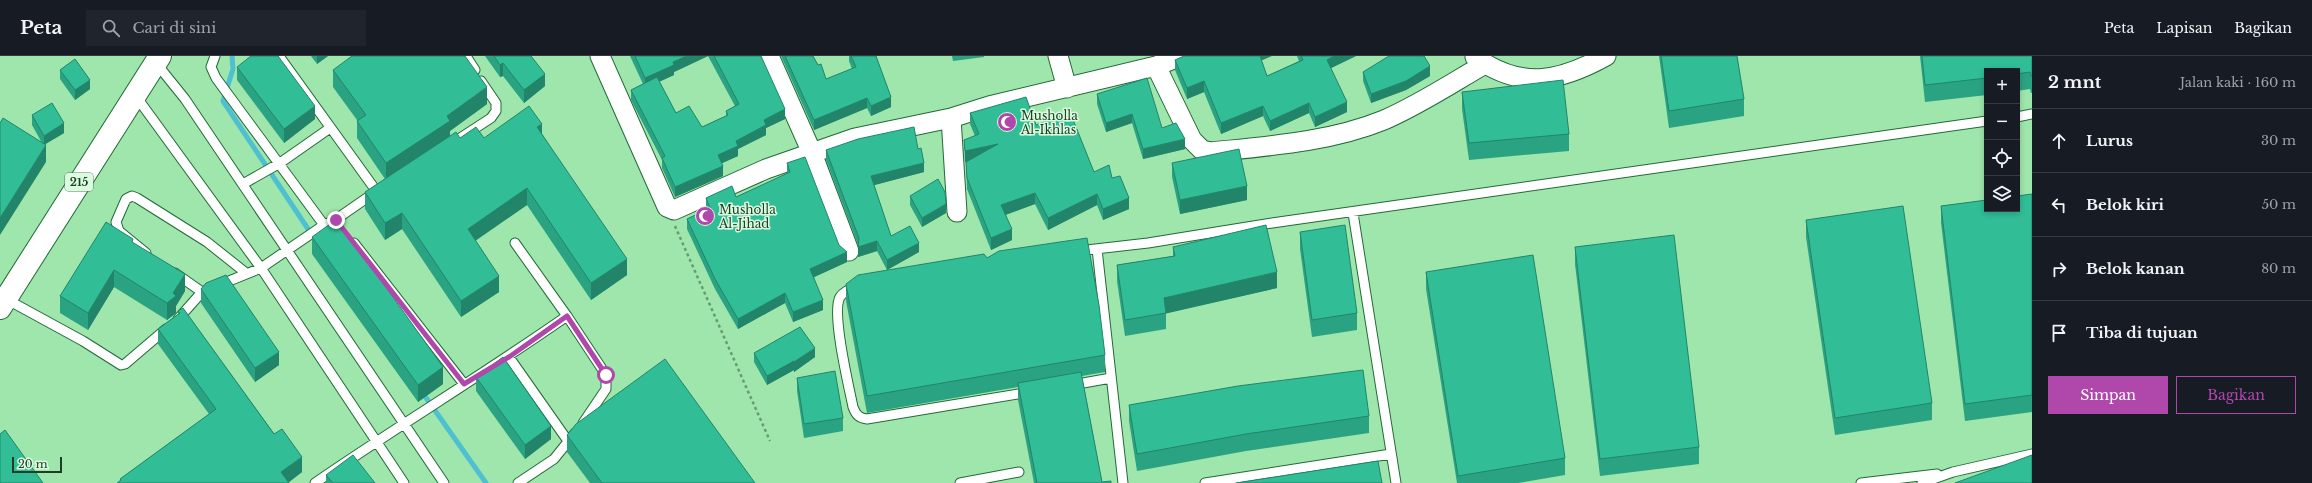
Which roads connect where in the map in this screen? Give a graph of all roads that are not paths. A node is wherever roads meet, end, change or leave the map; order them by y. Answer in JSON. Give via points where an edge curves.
{"nodes":[{"id":1,"x":215,"y":56,"type":"edge"},
{"id":2,"x":279,"y":56,"type":"edge"},
{"id":3,"x":466,"y":56,"type":"edge"},
{"id":4,"x":600,"y":56,"type":"edge"},
{"id":5,"x":770,"y":56,"type":"edge"},
{"id":6,"x":1058,"y":56,"type":"edge"},
{"id":7,"x":1182,"y":56,"type":"edge"},
{"id":8,"x":1606,"y":56,"type":"edge"},
{"id":9,"x":158,"y":59,"type":"edge"},
{"id":10,"x":1479,"y":60,"type":"edge"},
{"id":11,"x":1145,"y":64,"type":"edge"},
{"id":12,"x":1066,"y":88,"type":"junction"},
{"id":13,"x":134,"y":94,"type":"junction"},
{"id":14,"x":2032,"y":114,"type":"edge"},
{"id":15,"x":2020,"y":116,"type":"edge"},
{"id":16,"x":950,"y":118,"type":"junction"},
{"id":17,"x":1984,"y":121,"type":"edge"},
{"id":18,"x":330,"y":128,"type":"junction"},
{"id":19,"x":444,"y":148,"type":"edge"},
{"id":20,"x":812,"y":153,"type":"junction"},
{"id":21,"x":280,"y":163,"type":"junction"},
{"id":22,"x":243,"y":184,"type":"junction"},
{"id":23,"x":957,"y":212,"type":"dead end"},
{"id":24,"x":1353,"y":212,"type":"junction"},
{"id":25,"x":324,"y":225,"type":"junction"},
{"id":26,"x":340,"y":226,"type":"junction"},
{"id":27,"x":515,"y":243,"type":"dead end"},
{"id":28,"x":287,"y":249,"type":"junction"},
{"id":29,"x":1097,"y":249,"type":"junction"},
{"id":30,"x":849,"y":251,"type":"dead end"},
{"id":31,"x":1068,"y":252,"type":"edge"},
{"id":32,"x":157,"y":260,"type":"edge"},
{"id":33,"x":261,"y":268,"type":"junction"},
{"id":34,"x":169,"y":269,"type":"edge"},
{"id":35,"x":246,"y":273,"type":"junction"},
{"id":36,"x":866,"y":285,"type":"edge"},
{"id":37,"x":202,"y":292,"type":"junction"},
{"id":38,"x":3,"y":303,"type":"edge"},
{"id":39,"x":567,"y":316,"type":"junction"},
{"id":40,"x":509,"y":357,"type":"junction"},
{"id":41,"x":1112,"y":378,"type":"junction"},
{"id":42,"x":464,"y":384,"type":"junction"},
{"id":43,"x":1064,"y":386,"type":"edge"},
{"id":44,"x":1041,"y":390,"type":"edge"},
{"id":45,"x":405,"y":424,"type":"junction"},
{"id":46,"x":568,"y":441,"type":"junction"},
{"id":47,"x":376,"y":442,"type":"junction"},
{"id":48,"x":1391,"y":454,"type":"junction"},
{"id":49,"x":2032,"y":454,"type":"edge"},
{"id":50,"x":1019,"y":472,"type":"dead end"},
{"id":51,"x":1953,"y":472,"type":"junction"},
{"id":52,"x":315,"y":483,"type":"edge"},
{"id":53,"x":404,"y":483,"type":"edge"},
{"id":54,"x":444,"y":483,"type":"edge"},
{"id":55,"x":518,"y":483,"type":"edge"},
{"id":56,"x":960,"y":483,"type":"edge"},
{"id":57,"x":1123,"y":483,"type":"edge"},
{"id":58,"x":1205,"y":483,"type":"edge"},
{"id":59,"x":1396,"y":483,"type":"edge"},
{"id":60,"x":1861,"y":483,"type":"edge"},
{"id":61,"x":1922,"y":483,"type":"edge"}],
"edges":[{"from":1,"to":21,"type":"lane","via":[[212,72]]},
{"from":2,"to":18,"type":"lane"},
{"from":3,"to":19,"type":"lane","via":[[496,104],[496,111],[491,118]]},
{"from":4,"to":20,"type":"street","via":[[667,207],[676,209],[766,169]]},
{"from":5,"to":20,"type":"street"},
{"from":6,"to":12,"type":"street"},
{"from":7,"to":11,"type":"street"},
{"from":8,"to":10,"type":"street","via":[[1574,73],[1538,79],[1512,75]]},
{"from":9,"to":13,"type":"main road","number":"215"},
{"from":9,"to":22,"type":"lane"},
{"from":10,"to":11,"type":"street","via":[[1421,102],[1384,120],[1333,135],[1211,152],[1202,150],[1192,140]]},
{"from":11,"to":12,"type":"street"},
{"from":12,"to":16,"type":"street"},
{"from":13,"to":33,"type":"lane"},
{"from":13,"to":38,"type":"main road","number":"215"},
{"from":14,"to":15,"type":"lane"},
{"from":16,"to":20,"type":"street","via":[[856,138]]},
{"from":16,"to":23,"type":"street"},
{"from":17,"to":24,"type":"lane"},
{"from":18,"to":21,"type":"lane"},
{"from":18,"to":26,"type":"lane","via":[[380,190]]},
{"from":20,"to":30,"type":"street"},
{"from":21,"to":22,"type":"lane"},
{"from":21,"to":25,"type":"lane"},
{"from":22,"to":28,"type":"lane"},
{"from":24,"to":29,"type":"lane"},
{"from":24,"to":48,"type":"lane"},
{"from":25,"to":26,"type":"lane"},
{"from":25,"to":28,"type":"lane"},
{"from":26,"to":42,"type":"lane"},
{"from":27,"to":39,"type":"lane"},
{"from":28,"to":33,"type":"lane"},
{"from":28,"to":45,"type":"lane"},
{"from":29,"to":31,"type":"lane"},
{"from":29,"to":41,"type":"lane"},
{"from":32,"to":35,"type":"lane","via":[[117,228],[116,222],[126,199],[132,196],[207,242]]},
{"from":33,"to":35,"type":"lane"},
{"from":33,"to":47,"type":"lane"},
{"from":34,"to":37,"type":"lane"},
{"from":35,"to":37,"type":"lane"},
{"from":36,"to":44,"type":"lane","via":[[845,291],[840,297],[836,313],[853,407],[861,418],[868,419]]},
{"from":37,"to":38,"type":"lane","via":[[186,317],[121,365],[82,341]]},
{"from":39,"to":40,"type":"lane"},
{"from":39,"to":46,"type":"lane","via":[[603,368],[607,384],[589,416]]},
{"from":40,"to":42,"type":"lane"},
{"from":40,"to":46,"type":"lane"},
{"from":41,"to":43,"type":"lane"},
{"from":41,"to":57,"type":"lane"},
{"from":42,"to":45,"type":"lane"},
{"from":45,"to":47,"type":"lane"},
{"from":45,"to":54,"type":"lane"},
{"from":46,"to":55,"type":"lane","via":[[554,458]]},
{"from":47,"to":52,"type":"lane"},
{"from":47,"to":53,"type":"lane"},
{"from":48,"to":58,"type":"lane"},
{"from":48,"to":59,"type":"lane"},
{"from":49,"to":51,"type":"lane"},
{"from":50,"to":56,"type":"lane"},
{"from":51,"to":60,"type":"lane"},
{"from":51,"to":61,"type":"lane"}]}
